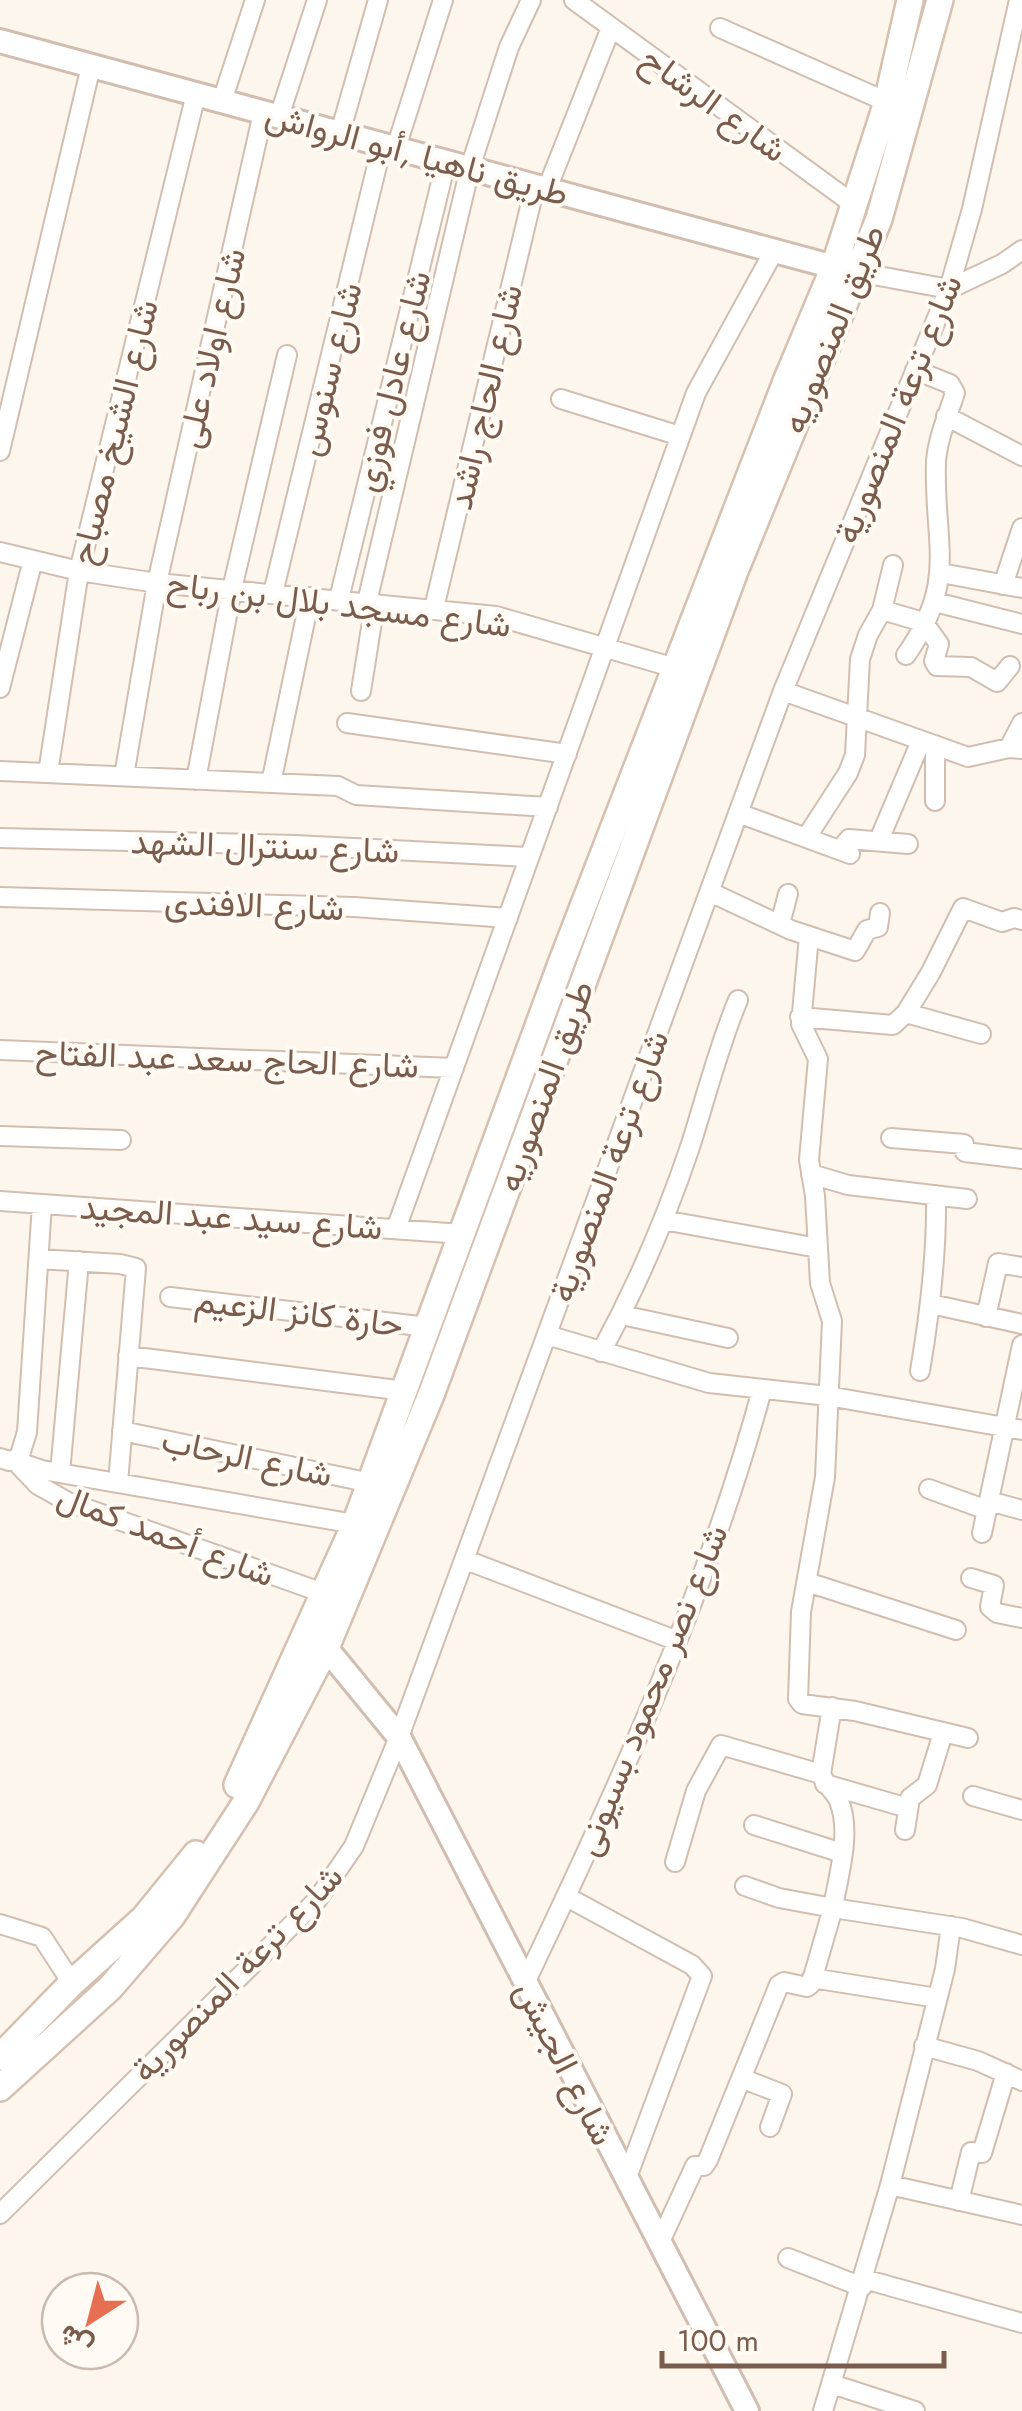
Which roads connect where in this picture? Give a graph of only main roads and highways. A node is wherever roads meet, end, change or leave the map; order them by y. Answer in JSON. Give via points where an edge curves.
{"nodes":[{"id":1,"x":910,"y":0,"type":"edge"},
{"id":2,"x":940,"y":0,"type":"edge"},
{"id":3,"x":846,"y":270,"type":"junction"},
{"id":4,"x":562,"y":961,"type":"junction"},
{"id":5,"x":587,"y":971,"type":"junction"},
{"id":6,"x":13,"y":2056,"type":"edge"},
{"id":7,"x":0,"y":2088,"type":"edge"}],
"edges":[{"from":1,"to":3,"type":"main road","name":"طريق المنصوريه","via":[[856,206]]},
{"from":2,"to":3,"type":"main road","name":"طريق المنصوريه","via":[[879,220]]},
{"from":3,"to":4,"type":"main road","name":"طريق المنصوريه","via":[[787,379]]},
{"from":3,"to":5,"type":"main road","name":"طريق المنصوريه"},
{"from":4,"to":5,"type":"main road"},
{"from":4,"to":6,"type":"main road","name":"طريق المنصوريه","via":[[355,1524],[243,1774],[202,1846],[144,1918],[72,1983]]},
{"from":5,"to":6,"type":"main road","name":"طريق المنصوريه","via":[[334,1658],[190,1892],[110,1988]]},
{"from":6,"to":7,"type":"main road","name":"طريق المنصوريه"}]}
